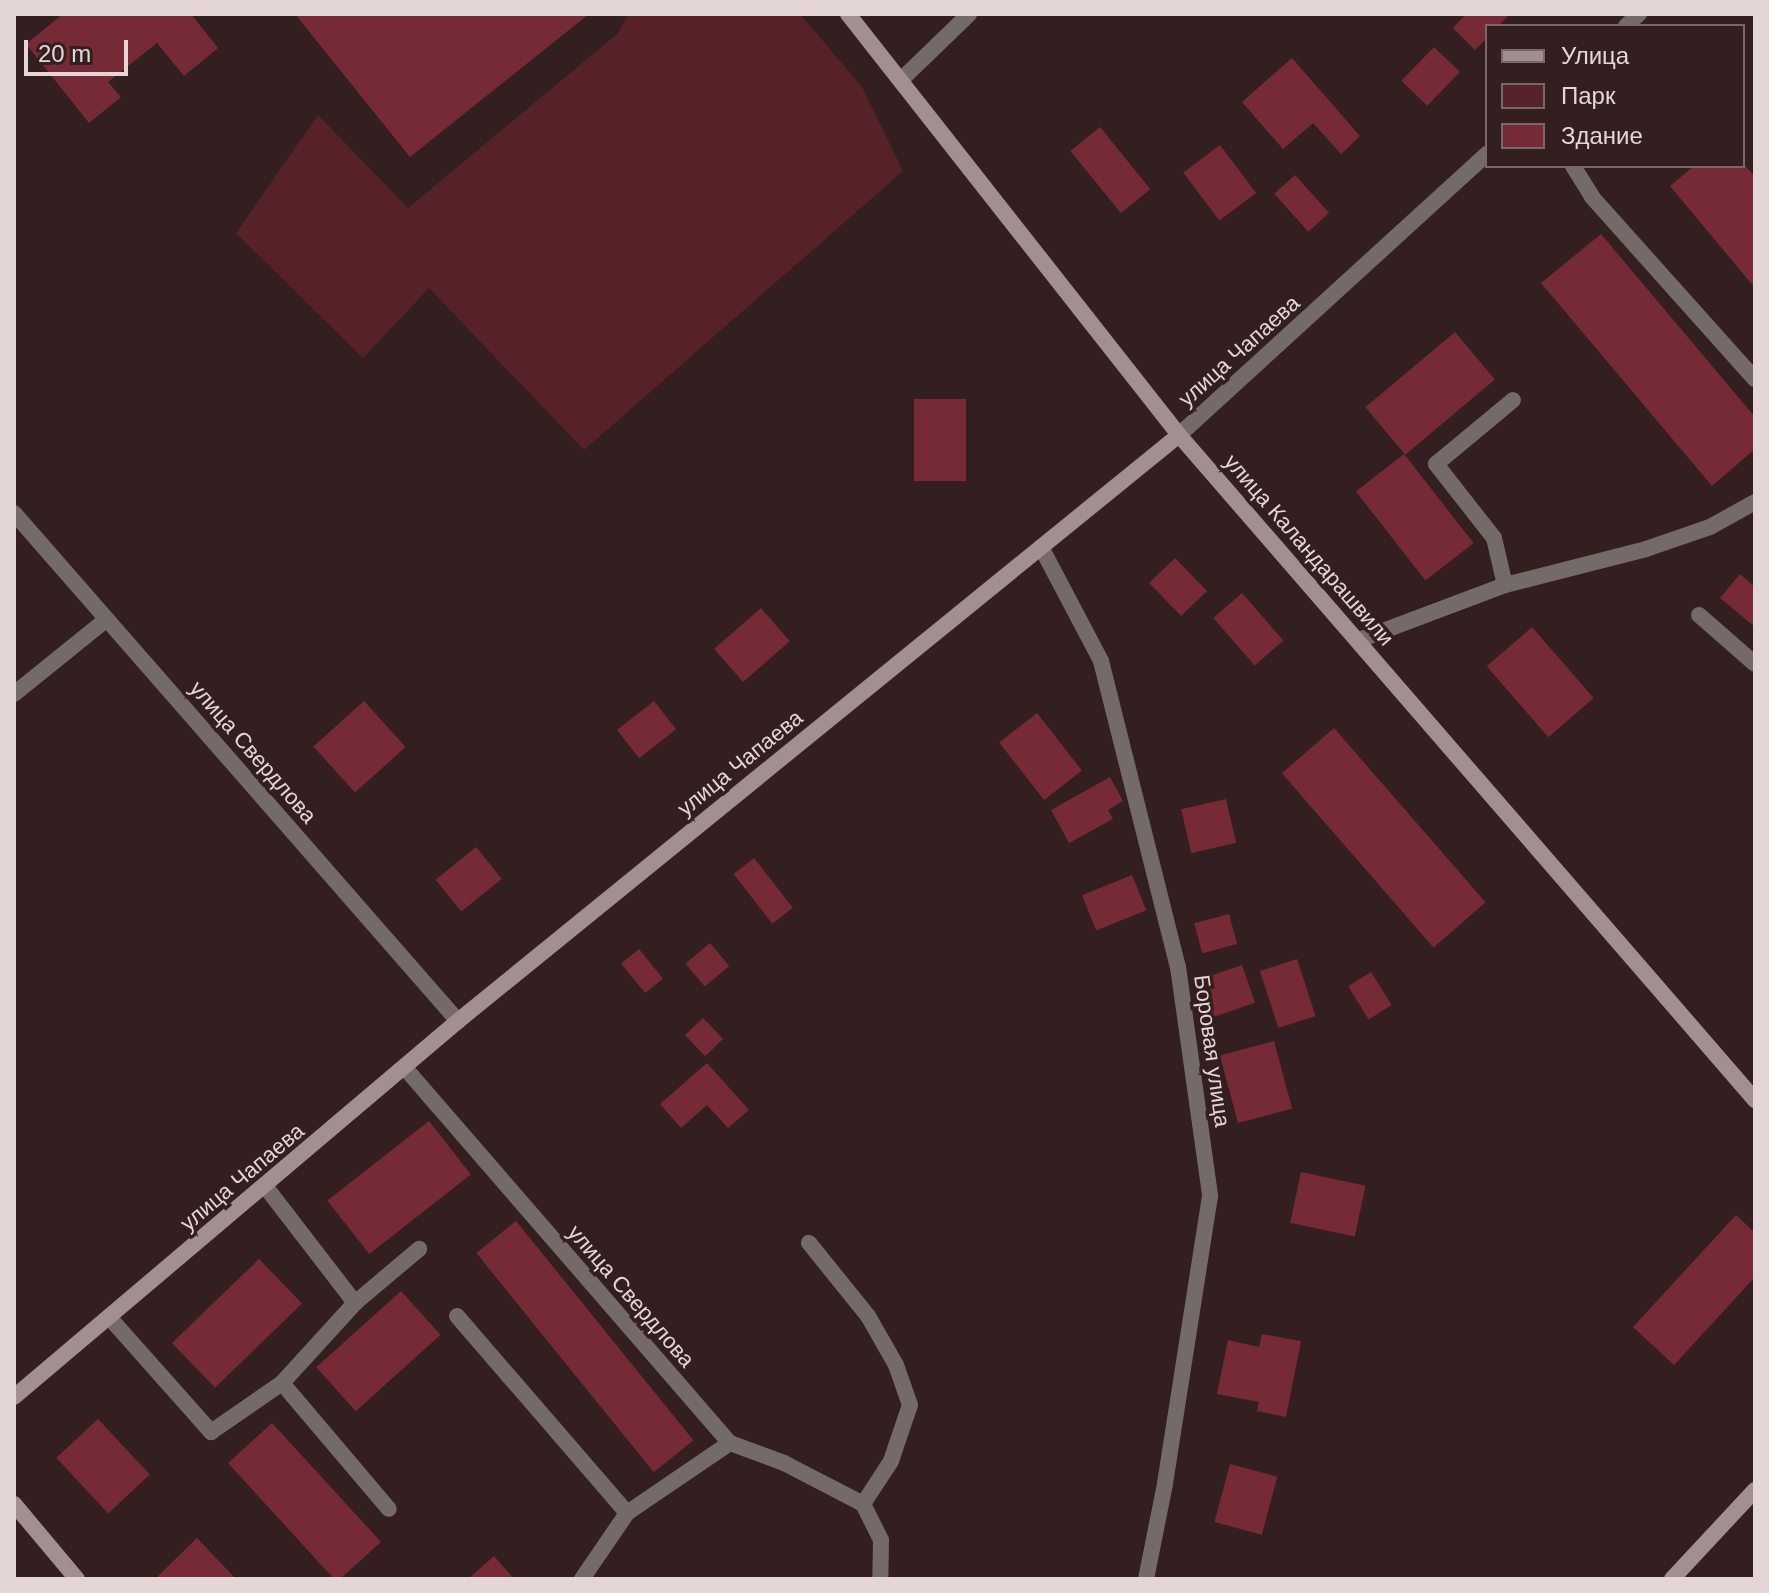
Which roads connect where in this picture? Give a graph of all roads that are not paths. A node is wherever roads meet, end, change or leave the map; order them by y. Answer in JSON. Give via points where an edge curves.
{"nodes":[{"id":1,"x":848,"y":14,"type":"edge"},
{"id":2,"x":969,"y":14,"type":"edge"},
{"id":3,"x":901,"y":80,"type":"junction"},
{"id":4,"x":1485,"y":156,"type":"edge"},
{"id":5,"x":1574,"y":168,"type":"edge"},
{"id":6,"x":1755,"y":379,"type":"edge"},
{"id":7,"x":1513,"y":400,"type":"dead end"},
{"id":8,"x":1179,"y":435,"type":"junction"},
{"id":9,"x":1755,"y":502,"type":"edge"},
{"id":10,"x":14,"y":513,"type":"edge"},
{"id":11,"x":1041,"y":547,"type":"junction"},
{"id":12,"x":1505,"y":585,"type":"junction"},
{"id":13,"x":1699,"y":615,"type":"dead end"},
{"id":14,"x":107,"y":619,"type":"junction"},
{"id":15,"x":1359,"y":640,"type":"junction"},
{"id":16,"x":1755,"y":664,"type":"edge"},
{"id":17,"x":14,"y":694,"type":"edge"},
{"id":18,"x":458,"y":1021,"type":"junction"},
{"id":19,"x":405,"y":1068,"type":"junction"},
{"id":20,"x":1755,"y":1100,"type":"edge"},
{"id":21,"x":265,"y":1186,"type":"junction"},
{"id":22,"x":809,"y":1243,"type":"dead end"},
{"id":23,"x":419,"y":1249,"type":"dead end"},
{"id":24,"x":355,"y":1303,"type":"junction"},
{"id":25,"x":457,"y":1316,"type":"dead end"},
{"id":26,"x":109,"y":1317,"type":"junction"},
{"id":27,"x":282,"y":1383,"type":"junction"},
{"id":28,"x":14,"y":1397,"type":"edge"},
{"id":29,"x":730,"y":1443,"type":"junction"},
{"id":30,"x":1755,"y":1490,"type":"edge"},
{"id":31,"x":14,"y":1504,"type":"edge"},
{"id":32,"x":863,"y":1504,"type":"junction"},
{"id":33,"x":389,"y":1509,"type":"dead end"},
{"id":34,"x":627,"y":1513,"type":"junction"},
{"id":35,"x":77,"y":1579,"type":"edge"},
{"id":36,"x":582,"y":1579,"type":"edge"},
{"id":37,"x":880,"y":1579,"type":"edge"},
{"id":38,"x":1146,"y":1579,"type":"edge"},
{"id":39,"x":1672,"y":1579,"type":"edge"}],
"edges":[{"from":1,"to":3,"type":"main road","name":"улица Каландарашвили"},
{"from":2,"to":3,"type":"street"},
{"from":3,"to":8,"type":"main road","name":"улица Каландарашвили"},
{"from":4,"to":8,"type":"street","name":"улица Чапаева"},
{"from":5,"to":6,"type":"street","via":[[1592,197]]},
{"from":7,"to":12,"type":"street","via":[[1436,464],[1494,538]]},
{"from":8,"to":11,"type":"main road","name":"улица Чапаева"},
{"from":8,"to":15,"type":"main road","name":"улица Каландарашвили"},
{"from":9,"to":12,"type":"street","via":[[1710,527],[1646,549]]},
{"from":10,"to":14,"type":"street","name":"улица Свердлова"},
{"from":11,"to":18,"type":"main road","name":"улица Чапаева"},
{"from":11,"to":38,"type":"street","name":"Боровая улица","via":[[1105,676],[1178,967],[1210,1196]]},
{"from":12,"to":15,"type":"street"},
{"from":13,"to":16,"type":"street"},
{"from":14,"to":17,"type":"street"},
{"from":14,"to":18,"type":"street","name":"улица Свердлова"},
{"from":15,"to":20,"type":"main road","name":"улица Каландарашвили"},
{"from":18,"to":19,"type":"main road","name":"улица Чапаева"},
{"from":19,"to":21,"type":"main road","name":"улица Чапаева"},
{"from":19,"to":29,"type":"street","name":"улица Свердлова"},
{"from":21,"to":24,"type":"street"},
{"from":21,"to":26,"type":"main road","name":"улица Чапаева"},
{"from":22,"to":32,"type":"street","via":[[868,1316],[896,1365],[910,1405],[891,1461]]},
{"from":23,"to":24,"type":"street"},
{"from":24,"to":27,"type":"street"},
{"from":25,"to":34,"type":"street"},
{"from":26,"to":27,"type":"street","via":[[211,1432]]},
{"from":26,"to":28,"type":"main road","name":"улица Чапаева"},
{"from":27,"to":33,"type":"street"},
{"from":29,"to":32,"type":"street","via":[[784,1463]]},
{"from":29,"to":34,"type":"street"},
{"from":30,"to":39,"type":"main road"},
{"from":31,"to":35,"type":"main road"},
{"from":32,"to":37,"type":"street","via":[[881,1540]]},
{"from":34,"to":36,"type":"street"}]}
